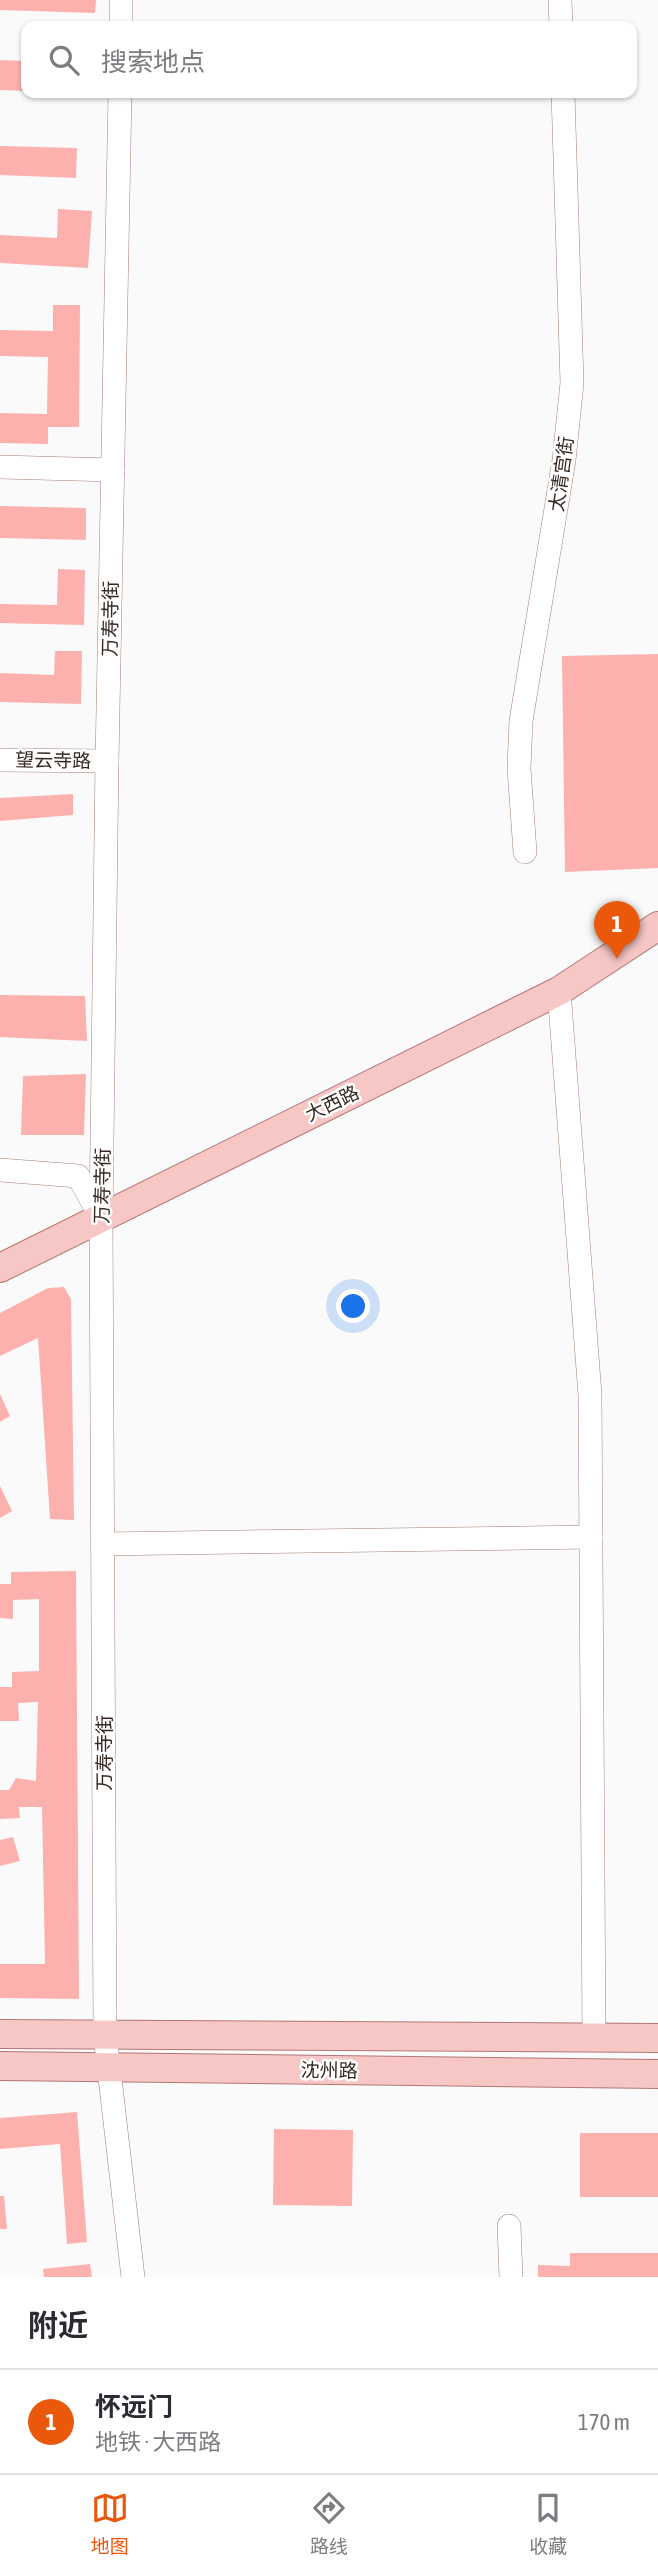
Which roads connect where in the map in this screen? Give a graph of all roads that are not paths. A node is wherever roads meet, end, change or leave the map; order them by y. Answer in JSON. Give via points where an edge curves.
{"nodes":[{"id":1,"x":121,"y":0,"type":"edge"},
{"id":2,"x":560,"y":0,"type":"edge"},
{"id":3,"x":121,"y":21,"type":"edge"},
{"id":4,"x":561,"y":21,"type":"edge"},
{"id":5,"x":120,"y":98,"type":"edge"},
{"id":6,"x":563,"y":98,"type":"edge"},
{"id":7,"x":0,"y":467,"type":"edge"},
{"id":8,"x":113,"y":470,"type":"junction"},
{"id":9,"x":0,"y":760,"type":"edge"},
{"id":10,"x":107,"y":761,"type":"junction"},
{"id":11,"x":525,"y":852,"type":"dead end"},
{"id":12,"x":658,"y":926,"type":"edge"},
{"id":13,"x":559,"y":991,"type":"junction"},
{"id":14,"x":0,"y":1170,"type":"edge"},
{"id":15,"x":101,"y":1217,"type":"junction"},
{"id":16,"x":0,"y":1268,"type":"edge"},
{"id":17,"x":591,"y":1537,"type":"junction"},
{"id":18,"x":103,"y":1544,"type":"junction"},
{"id":19,"x":0,"y":2034,"type":"edge"},
{"id":20,"x":105,"y":2035,"type":"junction"},
{"id":21,"x":594,"y":2038,"type":"junction"},
{"id":22,"x":658,"y":2038,"type":"edge"},
{"id":23,"x":0,"y":2066,"type":"edge"},
{"id":24,"x":108,"y":2067,"type":"junction"},
{"id":25,"x":658,"y":2074,"type":"edge"},
{"id":26,"x":509,"y":2226,"type":"dead end"},
{"id":27,"x":133,"y":2277,"type":"edge"},
{"id":28,"x":511,"y":2277,"type":"edge"}],
"edges":[{"from":1,"to":3,"type":"street"},
{"from":2,"to":4,"type":"street"},
{"from":5,"to":8,"type":"street","name":"万寿寺街"},
{"from":6,"to":11,"type":"street","name":"太清宫街","via":[[572,383],[522,721],[519,768]]},
{"from":7,"to":8,"type":"street"},
{"from":8,"to":10,"type":"street","name":"万寿寺街"},
{"from":9,"to":10,"type":"street","name":"望云寺路"},
{"from":10,"to":15,"type":"street","name":"万寿寺街"},
{"from":12,"to":13,"type":"main road","name":"大西路"},
{"from":13,"to":15,"type":"main road","name":"大西路"},
{"from":13,"to":17,"type":"street","via":[[590,1395]]},
{"from":14,"to":15,"type":"street","via":[[78,1176]]},
{"from":15,"to":16,"type":"main road","name":"大西路"},
{"from":15,"to":18,"type":"street","name":"万寿寺街"},
{"from":17,"to":18,"type":"street"},
{"from":17,"to":21,"type":"street"},
{"from":18,"to":20,"type":"street","name":"万寿寺街"},
{"from":19,"to":20,"type":"main road","name":"沈州路"},
{"from":20,"to":21,"type":"main road","name":"沈州路"},
{"from":20,"to":24,"type":"street","name":"万寿寺街"},
{"from":21,"to":22,"type":"main road","name":"沈州路"},
{"from":23,"to":24,"type":"main road","name":"沈州路"},
{"from":24,"to":25,"type":"main road","name":"沈州路"},
{"from":24,"to":27,"type":"street","name":"万寿寺街"},
{"from":26,"to":28,"type":"street"}]}
